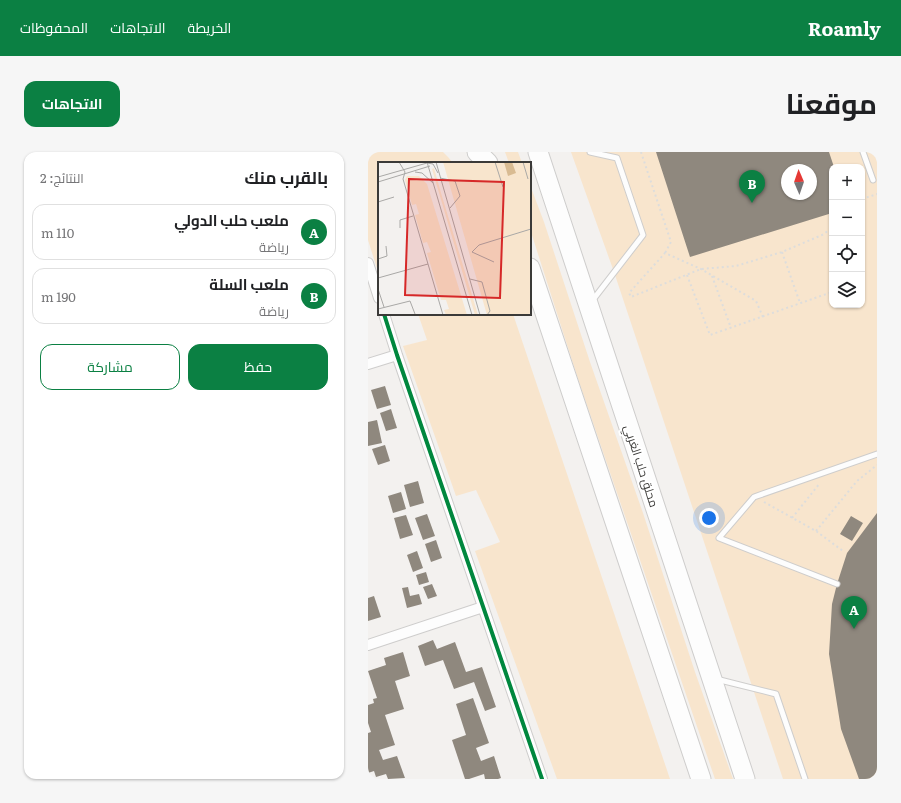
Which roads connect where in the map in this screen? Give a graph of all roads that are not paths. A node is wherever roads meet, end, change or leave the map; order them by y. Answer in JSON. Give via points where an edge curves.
{"nodes":[{"id":1,"x":477,"y":152,"type":"edge"},
{"id":2,"x":491,"y":152,"type":"edge"},
{"id":3,"x":538,"y":152,"type":"edge"},
{"id":4,"x":590,"y":152,"type":"edge"},
{"id":5,"x":863,"y":152,"type":"edge"},
{"id":6,"x":487,"y":162,"type":"edge"},
{"id":7,"x":495,"y":162,"type":"edge"},
{"id":8,"x":873,"y":180,"type":"dead end"},
{"id":9,"x":368,"y":263,"type":"edge"},
{"id":10,"x":531,"y":271,"type":"edge"},
{"id":11,"x":378,"y":295,"type":"edge"},
{"id":12,"x":589,"y":305,"type":"junction"},
{"id":13,"x":384,"y":315,"type":"edge"},
{"id":14,"x":397,"y":355,"type":"junction"},
{"id":15,"x":368,"y":364,"type":"edge"},
{"id":16,"x":877,"y":454,"type":"edge"},
{"id":17,"x":837,"y":584,"type":"dead end"},
{"id":18,"x":483,"y":607,"type":"junction"},
{"id":19,"x":368,"y":645,"type":"edge"},
{"id":20,"x":711,"y":678,"type":"junction"},
{"id":21,"x":542,"y":779,"type":"edge"},
{"id":22,"x":701,"y":779,"type":"edge"},
{"id":23,"x":745,"y":779,"type":"edge"},
{"id":24,"x":805,"y":779,"type":"edge"}],
"edges":[{"from":1,"to":6,"type":"highway"},
{"from":2,"to":7,"type":"highway"},
{"from":3,"to":12,"type":"highway","name":"محلق حلب الغربي"},
{"from":4,"to":12,"type":"lane","via":[[617,158],[643,235]]},
{"from":5,"to":8,"type":"lane"},
{"from":9,"to":11,"type":"street"},
{"from":10,"to":22,"type":"highway"},
{"from":12,"to":20,"type":"highway","name":"محلق حلب الغربي"},
{"from":13,"to":14,"type":"street"},
{"from":14,"to":15,"type":"street"},
{"from":14,"to":18,"type":"street"},
{"from":16,"to":17,"type":"lane","via":[[754,497],[719,538]]},
{"from":18,"to":19,"type":"street"},
{"from":18,"to":21,"type":"street"},
{"from":20,"to":23,"type":"highway","name":"محلق حلب الغربي"},
{"from":20,"to":24,"type":"lane","via":[[776,694]]}]}
